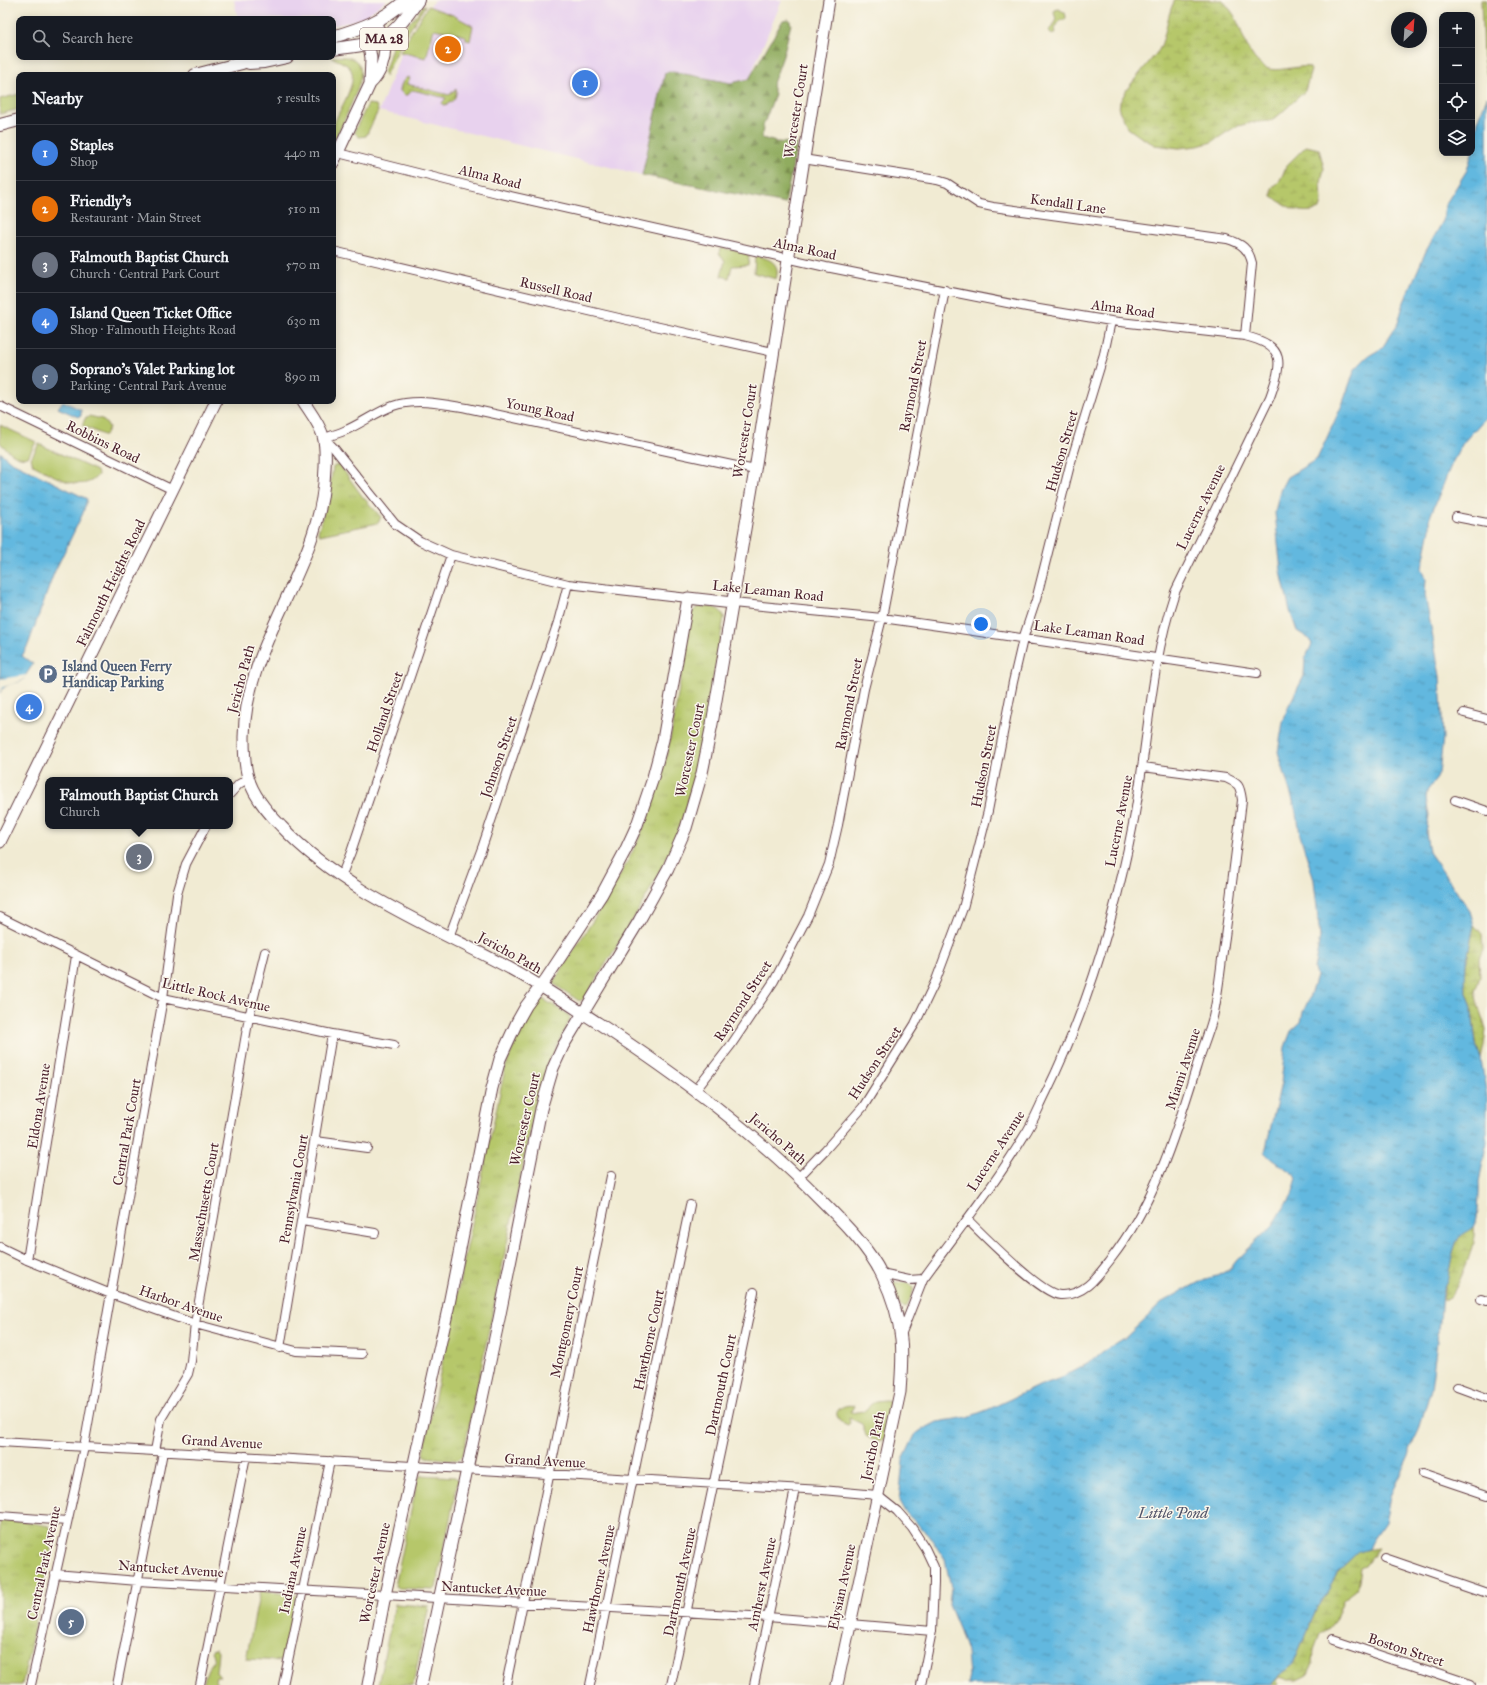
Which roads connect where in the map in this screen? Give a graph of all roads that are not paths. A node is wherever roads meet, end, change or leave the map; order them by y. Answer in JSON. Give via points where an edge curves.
{"nodes":[{"id":1,"x":406,"y":0,"type":"edge"},
{"id":2,"x":418,"y":0,"type":"edge"},
{"id":3,"x":829,"y":0,"type":"edge"},
{"id":4,"x":371,"y":24,"type":"junction"},
{"id":5,"x":336,"y":36,"type":"edge"},
{"id":6,"x":383,"y":39,"type":"junction"},
{"id":7,"x":369,"y":44,"type":"junction"},
{"id":8,"x":336,"y":49,"type":"edge"},
{"id":9,"x":250,"y":60,"type":"edge"},
{"id":10,"x":273,"y":60,"type":"edge"},
{"id":11,"x":242,"y":63,"type":"junction"},
{"id":12,"x":207,"y":72,"type":"edge"},
{"id":13,"x":370,"y":84,"type":"junction"},
{"id":14,"x":16,"y":121,"type":"edge"},
{"id":15,"x":0,"y":125,"type":"edge"},
{"id":16,"x":338,"y":153,"type":"junction"},
{"id":17,"x":336,"y":157,"type":"edge"},
{"id":18,"x":803,"y":159,"type":"junction"},
{"id":19,"x":336,"y":252,"type":"edge"},
{"id":20,"x":788,"y":258,"type":"junction"},
{"id":21,"x":945,"y":290,"type":"junction"},
{"id":22,"x":1111,"y":321,"type":"junction"},
{"id":23,"x":1245,"y":336,"type":"junction"},
{"id":24,"x":1270,"y":346,"type":"joint"},
{"id":25,"x":773,"y":352,"type":"junction"},
{"id":26,"x":215,"y":404,"type":"edge"},
{"id":27,"x":305,"y":404,"type":"edge"},
{"id":28,"x":0,"y":406,"type":"edge"},
{"id":29,"x":324,"y":438,"type":"junction"},
{"id":30,"x":755,"y":470,"type":"junction"},
{"id":31,"x":173,"y":490,"type":"junction"},
{"id":32,"x":1456,"y":517,"type":"dead end"},
{"id":33,"x":1487,"y":523,"type":"edge"},
{"id":34,"x":451,"y":555,"type":"junction"},
{"id":35,"x":568,"y":584,"type":"junction"},
{"id":36,"x":688,"y":598,"type":"junction"},
{"id":37,"x":733,"y":603,"type":"junction"},
{"id":38,"x":882,"y":618,"type":"junction"},
{"id":39,"x":1023,"y":639,"type":"junction"},
{"id":40,"x":1157,"y":658,"type":"junction"},
{"id":41,"x":1257,"y":673,"type":"dead end"},
{"id":42,"x":1464,"y":713,"type":"dead end"},
{"id":43,"x":1487,"y":718,"type":"edge"},
{"id":44,"x":1143,"y":767,"type":"junction"},
{"id":45,"x":248,"y":779,"type":"junction"},
{"id":46,"x":233,"y":791,"type":"edge"},
{"id":47,"x":1455,"y":800,"type":"dead end"},
{"id":48,"x":1487,"y":812,"type":"edge"},
{"id":49,"x":204,"y":829,"type":"edge"},
{"id":50,"x":0,"y":842,"type":"edge"},
{"id":51,"x":341,"y":877,"type":"junction"},
{"id":52,"x":0,"y":917,"type":"edge"},
{"id":53,"x":449,"y":937,"type":"junction"},
{"id":54,"x":265,"y":952,"type":"dead end"},
{"id":55,"x":76,"y":956,"type":"junction"},
{"id":56,"x":539,"y":987,"type":"junction"},
{"id":57,"x":164,"y":998,"type":"junction"},
{"id":58,"x":584,"y":1014,"type":"junction"},
{"id":59,"x":249,"y":1017,"type":"junction"},
{"id":60,"x":332,"y":1034,"type":"junction"},
{"id":61,"x":394,"y":1045,"type":"dead end"},
{"id":62,"x":696,"y":1090,"type":"junction"},
{"id":63,"x":316,"y":1141,"type":"junction"},
{"id":64,"x":367,"y":1148,"type":"dead end"},
{"id":65,"x":611,"y":1176,"type":"dead end"},
{"id":66,"x":799,"y":1177,"type":"junction"},
{"id":67,"x":690,"y":1205,"type":"dead end"},
{"id":68,"x":967,"y":1219,"type":"junction"},
{"id":69,"x":302,"y":1221,"type":"junction"},
{"id":70,"x":375,"y":1233,"type":"dead end"},
{"id":71,"x":0,"y":1247,"type":"edge"},
{"id":72,"x":27,"y":1260,"type":"junction"},
{"id":73,"x":881,"y":1274,"type":"junction"},
{"id":74,"x":923,"y":1279,"type":"junction"},
{"id":75,"x":754,"y":1292,"type":"dead end"},
{"id":76,"x":111,"y":1294,"type":"junction"},
{"id":77,"x":195,"y":1324,"type":"junction"},
{"id":78,"x":901,"y":1335,"type":"junction"},
{"id":79,"x":280,"y":1348,"type":"junction"},
{"id":80,"x":362,"y":1354,"type":"dead end"},
{"id":81,"x":1456,"y":1387,"type":"dead end"},
{"id":82,"x":1487,"y":1398,"type":"edge"},
{"id":83,"x":0,"y":1442,"type":"edge"},
{"id":84,"x":84,"y":1447,"type":"junction"},
{"id":85,"x":159,"y":1451,"type":"junction"},
{"id":86,"x":246,"y":1456,"type":"junction"},
{"id":87,"x":330,"y":1462,"type":"junction"},
{"id":88,"x":413,"y":1466,"type":"junction"},
{"id":89,"x":467,"y":1470,"type":"junction"},
{"id":90,"x":1422,"y":1473,"type":"dead end"},
{"id":91,"x":549,"y":1474,"type":"junction"},
{"id":92,"x":633,"y":1479,"type":"junction"},
{"id":93,"x":713,"y":1484,"type":"junction"},
{"id":94,"x":795,"y":1489,"type":"junction"},
{"id":95,"x":877,"y":1495,"type":"junction"},
{"id":96,"x":1487,"y":1495,"type":"edge"},
{"id":97,"x":0,"y":1516,"type":"edge"},
{"id":98,"x":67,"y":1521,"type":"junction"},
{"id":99,"x":1385,"y":1558,"type":"dead end"},
{"id":100,"x":55,"y":1574,"type":"junction"},
{"id":101,"x":138,"y":1581,"type":"junction"},
{"id":102,"x":220,"y":1586,"type":"junction"},
{"id":103,"x":302,"y":1590,"type":"junction"},
{"id":104,"x":1487,"y":1593,"type":"edge"},
{"id":105,"x":385,"y":1595,"type":"junction"},
{"id":106,"x":439,"y":1599,"type":"junction"},
{"id":107,"x":523,"y":1604,"type":"junction"},
{"id":108,"x":606,"y":1608,"type":"junction"},
{"id":109,"x":686,"y":1613,"type":"junction"},
{"id":110,"x":768,"y":1617,"type":"junction"},
{"id":111,"x":850,"y":1624,"type":"junction"},
{"id":112,"x":932,"y":1631,"type":"junction"},
{"id":113,"x":1333,"y":1639,"type":"dead end"},
{"id":114,"x":31,"y":1685,"type":"edge"},
{"id":115,"x":117,"y":1685,"type":"edge"},
{"id":116,"x":200,"y":1685,"type":"edge"},
{"id":117,"x":283,"y":1685,"type":"edge"},
{"id":118,"x":368,"y":1685,"type":"edge"},
{"id":119,"x":421,"y":1685,"type":"edge"},
{"id":120,"x":506,"y":1685,"type":"edge"},
{"id":121,"x":590,"y":1685,"type":"edge"},
{"id":122,"x":672,"y":1685,"type":"edge"},
{"id":123,"x":754,"y":1685,"type":"edge"},
{"id":124,"x":837,"y":1685,"type":"edge"},
{"id":125,"x":921,"y":1685,"type":"edge"},
{"id":126,"x":1471,"y":1685,"type":"edge"}],
"edges":[{"from":1,"to":4,"type":"main road","number":"MA 28"},
{"from":2,"to":6,"type":"main road","number":"MA 28","via":[[398,28]]},
{"from":3,"to":18,"type":"street","name":"Worcester Court"},
{"from":4,"to":5,"type":"main road","number":"MA 28"},
{"from":4,"to":6,"type":"street"},
{"from":4,"to":7,"type":"street"},
{"from":6,"to":7,"type":"main road","number":"MA 28"},
{"from":6,"to":13,"type":"street","via":[[383,62],[377,77]]},
{"from":7,"to":8,"type":"main road","number":"MA 28"},
{"from":7,"to":13,"type":"street"},
{"from":9,"to":11,"type":"main road"},
{"from":10,"to":11,"type":"main road"},
{"from":11,"to":12,"type":"main road"},
{"from":13,"to":16,"type":"street"},
{"from":14,"to":15,"type":"main road"},
{"from":16,"to":17,"type":"street"},
{"from":16,"to":20,"type":"street","name":"Alma Road"},
{"from":18,"to":20,"type":"street","name":"Worcester Court"},
{"from":18,"to":23,"type":"street","name":"Kendall Lane","via":[[937,180],[947,183],[979,204],[993,207],[1236,242],[1245,248],[1252,263]]},
{"from":19,"to":25,"type":"street","name":"Russell Road"},
{"from":20,"to":21,"type":"street","name":"Alma Road"},
{"from":20,"to":25,"type":"street","name":"Worcester Court"},
{"from":21,"to":22,"type":"street","name":"Alma Road"},
{"from":21,"to":38,"type":"street","name":"Raymond Street"},
{"from":22,"to":23,"type":"street","name":"Alma Road"},
{"from":22,"to":39,"type":"street","name":"Hudson Street","via":[[1104,354],[1070,465],[1036,600]]},
{"from":23,"to":24,"type":"street","name":"Alma Road","via":[[1261,340]]},
{"from":24,"to":40,"type":"street","name":"Lucerne Avenue","via":[[1280,362],[1274,385],[1174,592]]},
{"from":25,"to":30,"type":"street","name":"Worcester Court"},
{"from":26,"to":31,"type":"street","name":"Falmouth Heights Road"},
{"from":27,"to":29,"type":"street","name":"Jericho Path"},
{"from":28,"to":31,"type":"street","name":"Robbins Road"},
{"from":29,"to":30,"type":"street","name":"Young Road","via":[[394,406],[423,402],[467,408]]},
{"from":29,"to":34,"type":"street","name":"Lake Leaman Road","via":[[395,524],[420,541]]},
{"from":29,"to":45,"type":"street","name":"Jericho Path","via":[[324,488],[316,523],[261,657],[250,691],[244,731]]},
{"from":30,"to":37,"type":"street","name":"Worcester Court"},
{"from":31,"to":50,"type":"street","name":"Falmouth Heights Road"},
{"from":32,"to":33,"type":"street"},
{"from":34,"to":35,"type":"street","name":"Lake Leaman Road"},
{"from":34,"to":51,"type":"street","name":"Holland Street"},
{"from":35,"to":36,"type":"street","name":"Lake Leaman Road"},
{"from":35,"to":53,"type":"street","name":"Johnson Street","via":[[558,622],[487,834]]},
{"from":36,"to":37,"type":"street","name":"Lake Leaman Road"},
{"from":36,"to":56,"type":"street","name":"Worcester Court","via":[[663,740],[637,825],[602,894]]},
{"from":37,"to":38,"type":"street","name":"Lake Leaman Road"},
{"from":37,"to":58,"type":"street","name":"Worcester Court","via":[[702,774],[686,828],[659,887]]},
{"from":38,"to":39,"type":"street","name":"Lake Leaman Road"},
{"from":38,"to":62,"type":"street","name":"Raymond Street","via":[[864,688],[829,864],[808,916],[774,981],[731,1045]]},
{"from":39,"to":40,"type":"street","name":"Lake Leaman Road"},
{"from":39,"to":66,"type":"street","name":"Hudson Street","via":[[988,810],[963,908],[936,980],[917,1021],[863,1107]]},
{"from":40,"to":41,"type":"street","name":"Lake Leaman Road"},
{"from":40,"to":44,"type":"street","name":"Lucerne Avenue"},
{"from":42,"to":43,"type":"street"},
{"from":44,"to":68,"type":"street","name":"Lucerne Avenue","via":[[1114,907],[1065,1054],[1025,1135]]},
{"from":44,"to":68,"type":"street","name":"Miami Avenue","via":[[1226,778],[1237,783],[1241,789],[1242,800],[1213,1016],[1162,1169],[1141,1213],[1118,1250],[1094,1282],[1073,1294],[1058,1295],[1047,1290],[1004,1255]]},
{"from":45,"to":46,"type":"street"},
{"from":45,"to":51,"type":"street","name":"Jericho Path","via":[[279,825],[306,851]]},
{"from":47,"to":48,"type":"street"},
{"from":49,"to":57,"type":"street","name":"Central Park Court","via":[[178,886]]},
{"from":51,"to":53,"type":"street","name":"Jericho Path"},
{"from":52,"to":55,"type":"street","name":"Little Rock Avenue"},
{"from":53,"to":56,"type":"street","name":"Jericho Path","via":[[518,973]]},
{"from":54,"to":59,"type":"street","name":"Massachusetts Court"},
{"from":55,"to":57,"type":"street","name":"Little Rock Avenue"},
{"from":55,"to":72,"type":"street","name":"Eldona Avenue"},
{"from":56,"to":58,"type":"street","name":"Jericho Path"},
{"from":56,"to":88,"type":"street","name":"Worcester Court","via":[[509,1038],[500,1058],[492,1088],[448,1309]]},
{"from":57,"to":59,"type":"street","name":"Little Rock Avenue"},
{"from":57,"to":76,"type":"street","name":"Central Park Court"},
{"from":58,"to":62,"type":"street","name":"Jericho Path"},
{"from":58,"to":89,"type":"street","name":"Worcester Court","via":[[569,1035],[558,1058],[541,1108]]},
{"from":59,"to":60,"type":"street","name":"Little Rock Avenue"},
{"from":59,"to":77,"type":"street","name":"Massachusetts Court"},
{"from":60,"to":61,"type":"street","name":"Little Rock Avenue"},
{"from":60,"to":63,"type":"street","name":"Pennsylvania Court"},
{"from":62,"to":66,"type":"street","name":"Jericho Path"},
{"from":63,"to":64,"type":"street"},
{"from":63,"to":69,"type":"street","name":"Pennsylvania Court"},
{"from":65,"to":91,"type":"street","name":"Montgomery Court"},
{"from":66,"to":73,"type":"street","name":"Jericho Path","via":[[853,1235]]},
{"from":67,"to":92,"type":"street","name":"Hawthorne Court"},
{"from":68,"to":74,"type":"street","name":"Lucerne Avenue"},
{"from":69,"to":70,"type":"street"},
{"from":69,"to":79,"type":"street","name":"Pennsylvania Court"},
{"from":71,"to":72,"type":"street","name":"Harbor Avenue"},
{"from":72,"to":76,"type":"street","name":"Harbor Avenue"},
{"from":73,"to":74,"type":"street","via":[[909,1280]]},
{"from":73,"to":78,"type":"street","name":"Jericho Path"},
{"from":74,"to":78,"type":"street","name":"Lucerne Avenue"},
{"from":75,"to":93,"type":"street","name":"Dartmouth Court"},
{"from":76,"to":77,"type":"street","name":"Harbor Avenue"},
{"from":76,"to":84,"type":"street","name":"Central Park Court"},
{"from":77,"to":79,"type":"street","name":"Harbor Avenue"},
{"from":77,"to":85,"type":"street","name":"Massachusetts Court","via":[[188,1374],[161,1419]]},
{"from":78,"to":95,"type":"street","name":"Jericho Path","via":[[900,1392]]},
{"from":79,"to":80,"type":"street","name":"Harbor Avenue"},
{"from":81,"to":82,"type":"street"},
{"from":83,"to":84,"type":"street","name":"Grand Avenue"},
{"from":84,"to":85,"type":"street","name":"Grand Avenue"},
{"from":84,"to":98,"type":"street","name":"Central Park Avenue"},
{"from":85,"to":86,"type":"street","name":"Grand Avenue"},
{"from":85,"to":101,"type":"street","name":"Massachusetts Court"},
{"from":86,"to":87,"type":"street","name":"Grand Avenue"},
{"from":86,"to":102,"type":"street"},
{"from":87,"to":88,"type":"street","name":"Grand Avenue"},
{"from":87,"to":103,"type":"street","name":"Indiana Avenue"},
{"from":88,"to":89,"type":"street","name":"Grand Avenue"},
{"from":88,"to":105,"type":"street","name":"Worcester Avenue"},
{"from":89,"to":91,"type":"street","name":"Grand Avenue"},
{"from":89,"to":106,"type":"street"},
{"from":90,"to":96,"type":"street"},
{"from":91,"to":92,"type":"street","name":"Grand Avenue"},
{"from":91,"to":107,"type":"street","name":"Montgomery Court"},
{"from":92,"to":93,"type":"street","name":"Grand Avenue"},
{"from":92,"to":108,"type":"street","name":"Hawthorne Avenue"},
{"from":93,"to":94,"type":"street","name":"Grand Avenue"},
{"from":93,"to":109,"type":"street","name":"Dartmouth Avenue"},
{"from":94,"to":95,"type":"street","name":"Grand Avenue"},
{"from":94,"to":110,"type":"street","name":"Amherst Avenue"},
{"from":95,"to":111,"type":"street","name":"Elysian Avenue"},
{"from":95,"to":112,"type":"street","via":[[897,1511],[912,1528],[934,1567]]},
{"from":97,"to":98,"type":"street"},
{"from":98,"to":100,"type":"street","name":"Central Park Avenue"},
{"from":99,"to":104,"type":"street"},
{"from":100,"to":101,"type":"street","name":"Nantucket Avenue"},
{"from":100,"to":114,"type":"street","name":"Central Park Avenue"},
{"from":101,"to":102,"type":"street","name":"Nantucket Avenue"},
{"from":101,"to":115,"type":"street","name":"Massachusetts Court"},
{"from":102,"to":103,"type":"street","name":"Nantucket Avenue"},
{"from":102,"to":116,"type":"street"},
{"from":103,"to":105,"type":"street","name":"Nantucket Avenue"},
{"from":103,"to":117,"type":"street","name":"Indiana Avenue"},
{"from":105,"to":106,"type":"street","name":"Nantucket Avenue"},
{"from":105,"to":118,"type":"street","name":"Worcester Avenue"},
{"from":106,"to":107,"type":"street","name":"Nantucket Avenue"},
{"from":106,"to":119,"type":"street"},
{"from":107,"to":108,"type":"street","name":"Nantucket Avenue"},
{"from":107,"to":120,"type":"street","name":"Montgomery Court"},
{"from":108,"to":109,"type":"street","name":"Nantucket Avenue"},
{"from":108,"to":121,"type":"street","name":"Hawthorne Avenue"},
{"from":109,"to":110,"type":"street","name":"Nantucket Avenue"},
{"from":109,"to":122,"type":"street","name":"Dartmouth Avenue"},
{"from":110,"to":111,"type":"street","name":"Nantucket Avenue"},
{"from":110,"to":123,"type":"street","name":"Amherst Avenue"},
{"from":111,"to":112,"type":"street","name":"Nantucket Avenue"},
{"from":111,"to":124,"type":"street","name":"Elysian Avenue"},
{"from":112,"to":125,"type":"street"},
{"from":113,"to":126,"type":"street","name":"Boston Street"}]}
